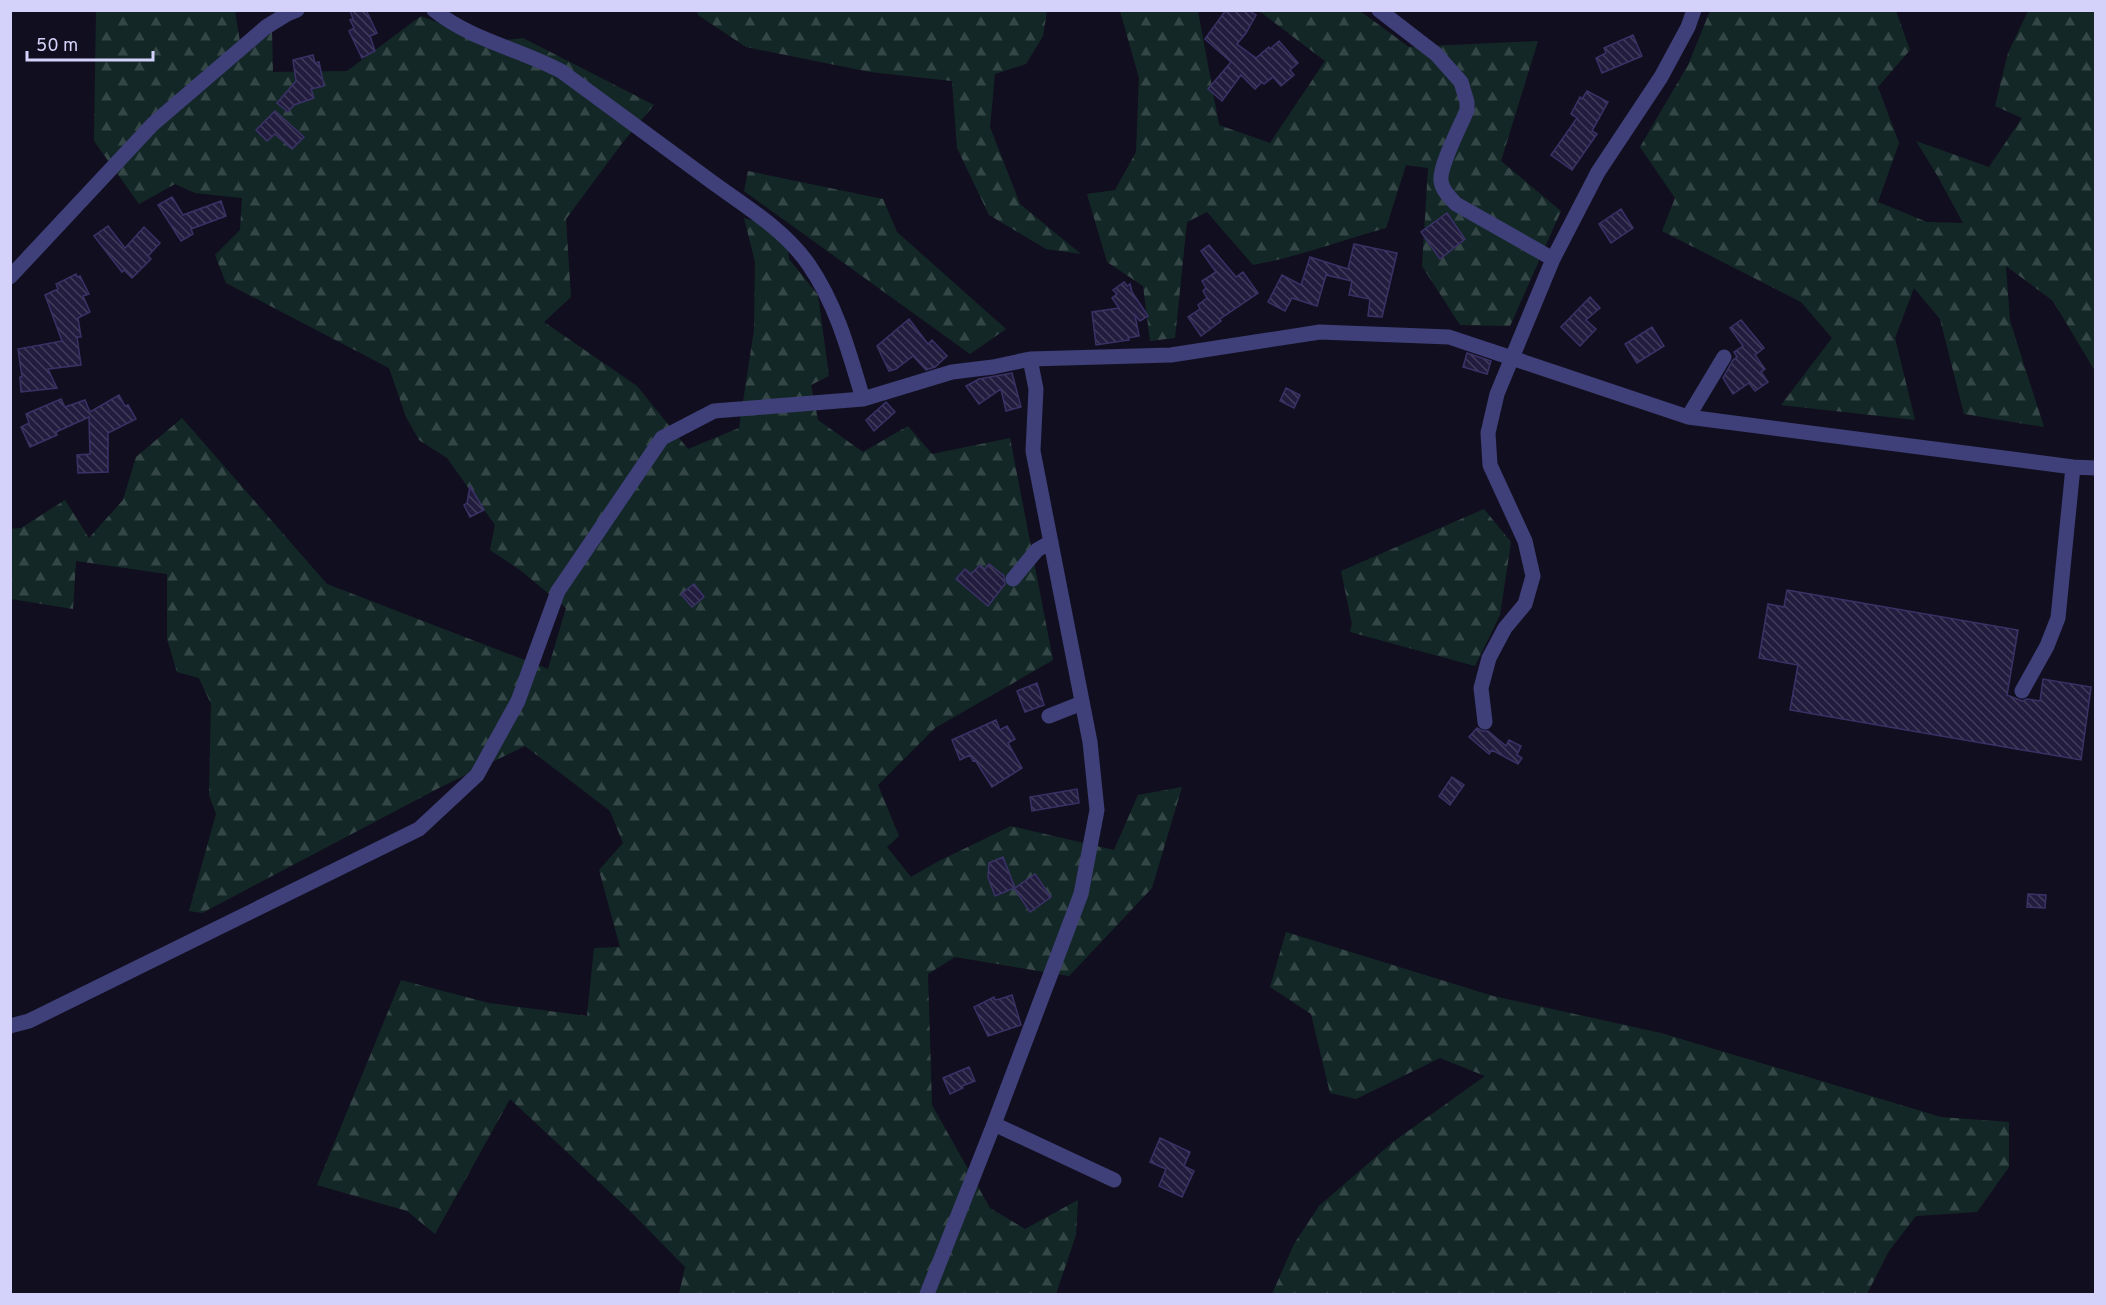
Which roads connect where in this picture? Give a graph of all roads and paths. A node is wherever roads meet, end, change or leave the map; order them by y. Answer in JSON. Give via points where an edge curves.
{"nodes":[{"id":1,"x":297,"y":10,"type":"edge"},
{"id":2,"x":434,"y":10,"type":"edge"},
{"id":3,"x":1379,"y":10,"type":"edge"},
{"id":4,"x":1694,"y":10,"type":"edge"},
{"id":5,"x":1553,"y":259,"type":"junction"},
{"id":6,"x":10,"y":277,"type":"edge"},
{"id":7,"x":1724,"y":357,"type":"dead end"},
{"id":8,"x":1030,"y":359,"type":"junction"},
{"id":9,"x":1511,"y":359,"type":"junction"},
{"id":10,"x":863,"y":399,"type":"junction"},
{"id":11,"x":1689,"y":417,"type":"junction"},
{"id":12,"x":2073,"y":467,"type":"junction"},
{"id":13,"x":2096,"y":468,"type":"edge"},
{"id":14,"x":1051,"y":542,"type":"junction"},
{"id":15,"x":1013,"y":579,"type":"dead end"},
{"id":16,"x":2022,"y":691,"type":"dead end"},
{"id":17,"x":1082,"y":703,"type":"junction"},
{"id":18,"x":1049,"y":716,"type":"dead end"},
{"id":19,"x":1485,"y":722,"type":"dead end"},
{"id":20,"x":10,"y":1026,"type":"edge"},
{"id":21,"x":994,"y":1124,"type":"junction"},
{"id":22,"x":1114,"y":1180,"type":"dead end"},
{"id":23,"x":927,"y":1294,"type":"edge"}],
"edges":[{"from":1,"to":6,"type":"street","via":[[266,27],[153,124]]},
{"from":2,"to":10,"type":"street","via":[[463,29],[561,71],[788,241],[808,264],[831,303]]},
{"from":3,"to":5,"type":"street","via":[[1437,54],[1461,82],[1467,110],[1443,168],[1441,182],[1447,195],[1456,204]]},
{"from":4,"to":5,"type":"street","via":[[1661,77],[1598,172]]},
{"from":5,"to":9,"type":"street"},
{"from":7,"to":11,"type":"street"},
{"from":8,"to":9,"type":"street","via":[[1172,354],[1320,332],[1449,337]]},
{"from":8,"to":10,"type":"street","via":[[952,372]]},
{"from":8,"to":14,"type":"street","via":[[1036,389],[1033,451]]},
{"from":9,"to":11,"type":"street"},
{"from":9,"to":19,"type":"street","via":[[1488,433],[1490,465],[1525,541],[1533,576],[1525,604],[1505,628],[1489,658],[1481,688]]},
{"from":10,"to":20,"type":"street","via":[[714,411],[662,438],[558,591],[518,700],[477,775],[419,829],[29,1021]]},
{"from":11,"to":12,"type":"street"},
{"from":12,"to":13,"type":"street"},
{"from":12,"to":16,"type":"street","via":[[2058,618]]},
{"from":14,"to":15,"type":"street","via":[[1037,550]]},
{"from":14,"to":17,"type":"street"},
{"from":17,"to":18,"type":"street"},
{"from":17,"to":21,"type":"street","via":[[1097,810],[1081,894]]},
{"from":21,"to":22,"type":"street"},
{"from":21,"to":23,"type":"street"}]}
